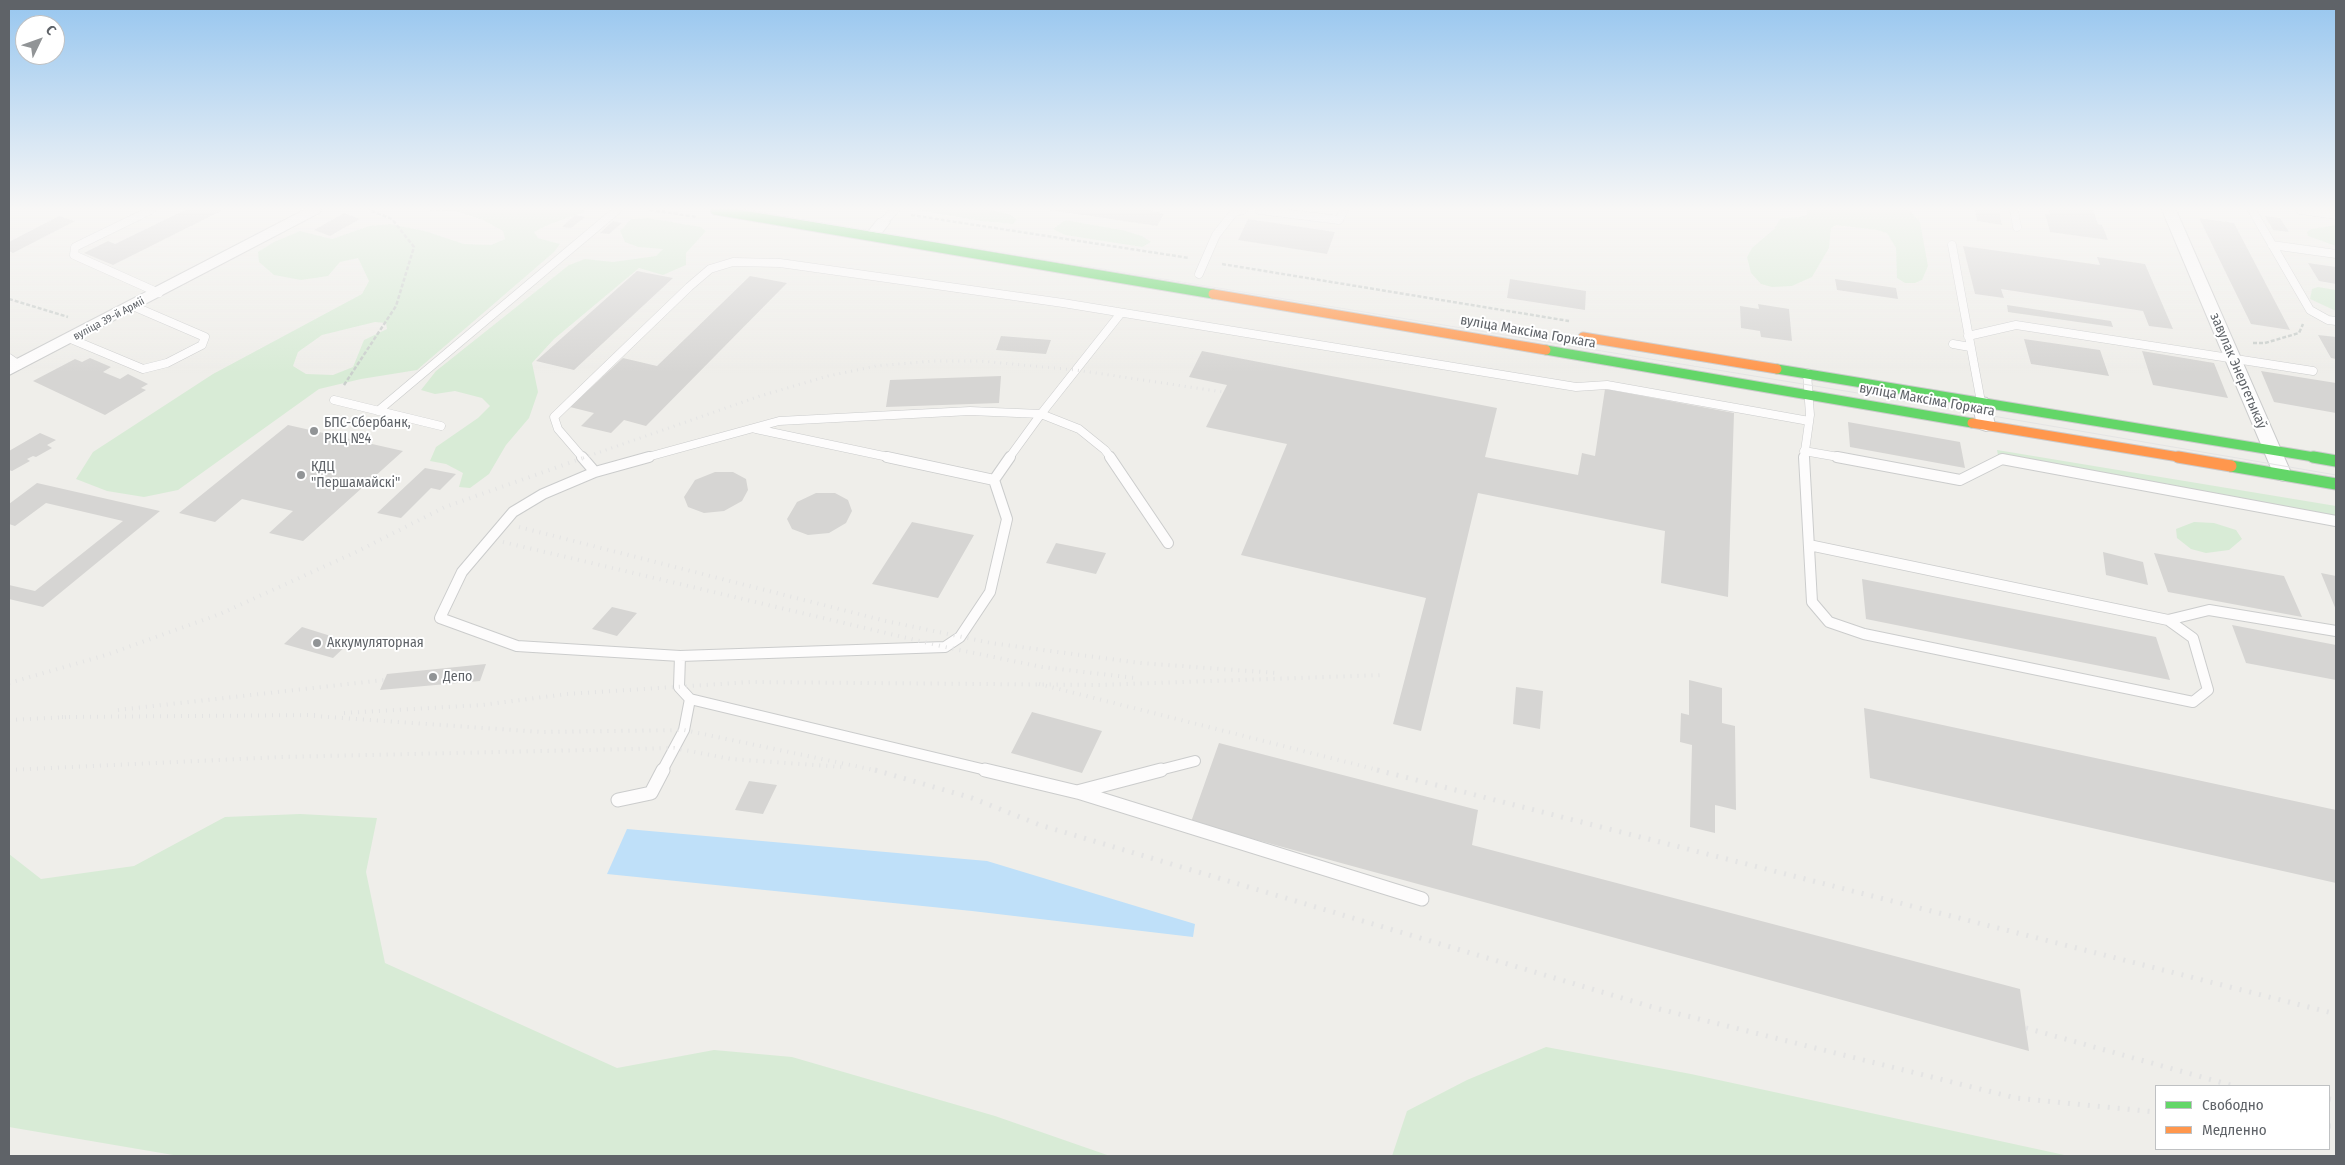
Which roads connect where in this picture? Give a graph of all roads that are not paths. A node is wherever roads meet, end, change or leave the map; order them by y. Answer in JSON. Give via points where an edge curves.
{"nodes":[{"id":1,"x":97,"y":264,"type":"edge"},
{"id":2,"x":212,"y":264,"type":"edge"},
{"id":3,"x":552,"y":264,"type":"edge"},
{"id":4,"x":726,"y":264,"type":"edge"},
{"id":5,"x":789,"y":264,"type":"edge"},
{"id":6,"x":1092,"y":264,"type":"edge"},
{"id":7,"x":1203,"y":264,"type":"edge"},
{"id":8,"x":1955,"y":264,"type":"edge"},
{"id":9,"x":2191,"y":264,"type":"edge"},
{"id":10,"x":2283,"y":264,"type":"edge"},
{"id":11,"x":1199,"y":274,"type":"dead end"},
{"id":12,"x":159,"y":293,"type":"junction"},
{"id":13,"x":134,"y":306,"type":"junction"},
{"id":14,"x":1121,"y":313,"type":"junction"},
{"id":15,"x":2336,"y":321,"type":"edge"},
{"id":16,"x":1574,"y":335,"type":"dead end"},
{"id":17,"x":1968,"y":336,"type":"junction"},
{"id":18,"x":71,"y":339,"type":"junction"},
{"id":19,"x":1953,"y":344,"type":"dead end"},
{"id":20,"x":1970,"y":347,"type":"junction"},
{"id":21,"x":2228,"y":350,"type":"junction"},
{"id":22,"x":12,"y":364,"type":"edge"},
{"id":23,"x":2312,"y":370,"type":"dead end"},
{"id":24,"x":1807,"y":373,"type":"junction"},
{"id":25,"x":1809,"y":394,"type":"junction"},
{"id":26,"x":334,"y":400,"type":"road end"},
{"id":27,"x":1981,"y":402,"type":"junction"},
{"id":28,"x":378,"y":411,"type":"junction"},
{"id":29,"x":1041,"y":414,"type":"junction"},
{"id":30,"x":1809,"y":421,"type":"junction"},
{"id":31,"x":1986,"y":425,"type":"junction"},
{"id":32,"x":441,"y":426,"type":"dead end"},
{"id":33,"x":753,"y":428,"type":"junction"},
{"id":34,"x":2273,"y":450,"type":"junction"},
{"id":35,"x":1804,"y":451,"type":"junction"},
{"id":36,"x":2336,"y":461,"type":"edge"},
{"id":37,"x":595,"y":472,"type":"junction"},
{"id":38,"x":2283,"y":475,"type":"junction"},
{"id":39,"x":994,"y":480,"type":"junction"},
{"id":40,"x":2336,"y":484,"type":"edge"},
{"id":41,"x":2336,"y":521,"type":"edge"},
{"id":42,"x":1168,"y":542,"type":"dead end"},
{"id":43,"x":1809,"y":545,"type":"junction"},
{"id":44,"x":2168,"y":620,"type":"junction"},
{"id":45,"x":2336,"y":631,"type":"edge"},
{"id":46,"x":680,"y":656,"type":"junction"},
{"id":47,"x":690,"y":699,"type":"junction"},
{"id":48,"x":1195,"y":761,"type":"dead end"},
{"id":49,"x":1077,"y":792,"type":"junction"},
{"id":50,"x":618,"y":800,"type":"dead end"},
{"id":51,"x":1422,"y":898,"type":"dead end"}],
"edges":[{"from":1,"to":12,"type":"lane"},
{"from":2,"to":12,"type":"street","name":"вуліца 39-й Арміі"},
{"from":3,"to":28,"type":"lane"},
{"from":4,"to":37,"type":"lane","via":[[710,270],[689,287],[554,417],[558,429]]},
{"from":5,"to":14,"type":"lane"},
{"from":6,"to":25,"type":"main road","name":"вуліца Максіма Горкага"},
{"from":7,"to":11,"type":"lane"},
{"from":8,"to":17,"type":"lane"},
{"from":9,"to":21,"type":"street","name":"завулак Энергетыкаў"},
{"from":10,"to":15,"type":"lane","via":[[2310,310]]},
{"from":12,"to":13,"type":"street","name":"вуліца 39-й Арміі"},
{"from":13,"to":18,"type":"street","name":"вуліца 39-й Арміі"},
{"from":13,"to":18,"type":"lane","via":[[205,337],[202,345],[167,364],[143,369]]},
{"from":14,"to":29,"type":"lane"},
{"from":14,"to":30,"type":"lane","via":[[1576,387],[1607,385]]},
{"from":16,"to":24,"type":"main road","name":"вуліца Максіма Горкага"},
{"from":17,"to":20,"type":"lane"},
{"from":17,"to":21,"type":"lane","via":[[2016,325]]},
{"from":18,"to":22,"type":"street","name":"вуліца 39-й Арміі"},
{"from":19,"to":20,"type":"lane"},
{"from":20,"to":27,"type":"lane"},
{"from":21,"to":23,"type":"lane"},
{"from":21,"to":34,"type":"street","name":"завулак Энергетыкаў"},
{"from":24,"to":25,"type":"lane"},
{"from":24,"to":27,"type":"main road","name":"вуліца Максіма Горкага"},
{"from":25,"to":30,"type":"lane"},
{"from":25,"to":31,"type":"main road","name":"вуліца Максіма Горкага"},
{"from":26,"to":28,"type":"lane"},
{"from":27,"to":31,"type":"street"},
{"from":27,"to":34,"type":"main road","name":"вуліца Максіма Горкага"},
{"from":28,"to":32,"type":"lane"},
{"from":29,"to":33,"type":"lane","via":[[970,412],[808,419],[779,421]]},
{"from":29,"to":39,"type":"lane"},
{"from":29,"to":42,"type":"lane","via":[[1079,429],[1105,450]]},
{"from":30,"to":35,"type":"lane"},
{"from":31,"to":38,"type":"main road","name":"вуліца Максіма Горкага"},
{"from":33,"to":37,"type":"lane"},
{"from":33,"to":39,"type":"lane"},
{"from":34,"to":36,"type":"main road","name":"вуліца Максіма Горкага"},
{"from":34,"to":38,"type":"street","name":"завулак Энергетыкаў"},
{"from":35,"to":41,"type":"lane","via":[[1960,480],[2002,459]]},
{"from":35,"to":43,"type":"lane"},
{"from":37,"to":46,"type":"lane","via":[[543,494],[513,512],[462,572],[440,618],[517,646]]},
{"from":38,"to":40,"type":"main road","name":"вуліца Максіма Горкага"},
{"from":39,"to":46,"type":"lane","via":[[1006,519],[990,592],[960,637],[945,647]]},
{"from":43,"to":44,"type":"lane"},
{"from":43,"to":44,"type":"lane","via":[[1812,602],[1829,622],[1864,634],[2193,702],[2208,690],[2193,638]]},
{"from":44,"to":45,"type":"lane","via":[[2209,610]]},
{"from":46,"to":47,"type":"lane","via":[[679,687]]},
{"from":47,"to":49,"type":"lane"},
{"from":47,"to":50,"type":"lane","via":[[684,730],[651,793]]},
{"from":48,"to":49,"type":"lane"},
{"from":49,"to":51,"type":"lane"}]}
